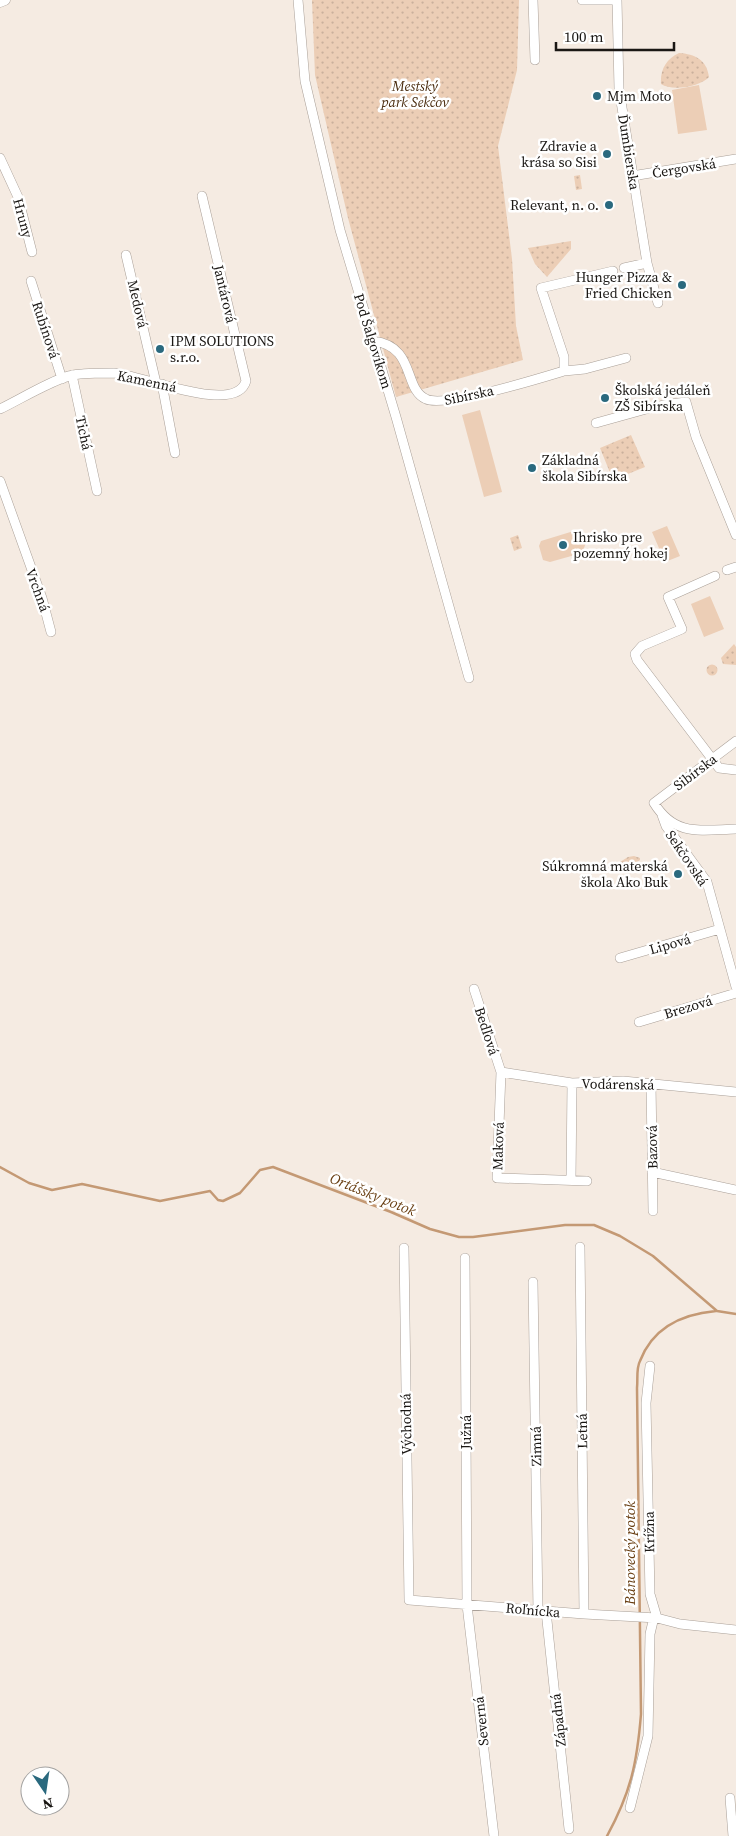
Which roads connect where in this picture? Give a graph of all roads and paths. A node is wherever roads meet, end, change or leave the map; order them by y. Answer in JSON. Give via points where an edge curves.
{"nodes":[{"id":1,"x":5,"y":0,"type":"edge"},
{"id":2,"x":298,"y":0,"type":"edge"},
{"id":3,"x":533,"y":0,"type":"edge"},
{"id":4,"x":582,"y":0,"type":"edge"},
{"id":5,"x":616,"y":0,"type":"edge"},
{"id":6,"x":0,"y":2,"type":"edge"},
{"id":7,"x":535,"y":60,"type":"dead end"},
{"id":8,"x":0,"y":158,"type":"edge"},
{"id":9,"x":736,"y":159,"type":"edge"},
{"id":10,"x":632,"y":176,"type":"junction"},
{"id":11,"x":202,"y":196,"type":"dead end"},
{"id":12,"x":32,"y":252,"type":"dead end"},
{"id":13,"x":126,"y":255,"type":"dead end"},
{"id":14,"x":647,"y":263,"type":"junction"},
{"id":15,"x":624,"y":268,"type":"dead end"},
{"id":16,"x":613,"y":271,"type":"dead end"},
{"id":17,"x":31,"y":281,"type":"dead end"},
{"id":18,"x":658,"y":303,"type":"dead end"},
{"id":19,"x":373,"y":341,"type":"junction"},
{"id":20,"x":624,"y":359,"type":"dead end"},
{"id":21,"x":564,"y":371,"type":"junction"},
{"id":22,"x":72,"y":375,"type":"junction"},
{"id":23,"x":62,"y":379,"type":"junction"},
{"id":24,"x":159,"y":384,"type":"junction"},
{"id":25,"x":211,"y":396,"type":"joint"},
{"id":26,"x":663,"y":405,"type":"dead end"},
{"id":27,"x":650,"y":408,"type":"dead end"},
{"id":28,"x":0,"y":409,"type":"edge"},
{"id":29,"x":596,"y":423,"type":"dead end"},
{"id":30,"x":175,"y":453,"type":"dead end"},
{"id":31,"x":0,"y":481,"type":"edge"},
{"id":32,"x":97,"y":491,"type":"dead end"},
{"id":33,"x":3,"y":502,"type":"edge"},
{"id":34,"x":733,"y":521,"type":"edge"},
{"id":35,"x":736,"y":535,"type":"edge"},
{"id":36,"x":715,"y":576,"type":"dead end"},
{"id":37,"x":51,"y":632,"type":"dead end"},
{"id":38,"x":469,"y":678,"type":"dead end"},
{"id":39,"x":736,"y":741,"type":"edge"},
{"id":40,"x":711,"y":759,"type":"junction"},
{"id":41,"x":736,"y":770,"type":"edge"},
{"id":42,"x":654,"y":803,"type":"joint"},
{"id":43,"x":662,"y":815,"type":"junction"},
{"id":44,"x":736,"y":829,"type":"edge"},
{"id":45,"x":720,"y":929,"type":"junction"},
{"id":46,"x":620,"y":958,"type":"dead end"},
{"id":47,"x":736,"y":987,"type":"edge"},
{"id":48,"x":474,"y":989,"type":"dead end"},
{"id":49,"x":736,"y":993,"type":"edge"},
{"id":50,"x":639,"y":1022,"type":"dead end"},
{"id":51,"x":501,"y":1072,"type":"junction"},
{"id":52,"x":572,"y":1083,"type":"junction"},
{"id":53,"x":651,"y":1084,"type":"junction"},
{"id":54,"x":736,"y":1092,"type":"edge"},
{"id":55,"x":652,"y":1172,"type":"junction"},
{"id":56,"x":571,"y":1180,"type":"junction"},
{"id":57,"x":586,"y":1181,"type":"dead end"},
{"id":58,"x":736,"y":1190,"type":"edge"},
{"id":59,"x":653,"y":1210,"type":"dead end"},
{"id":60,"x":580,"y":1247,"type":"dead end"},
{"id":61,"x":404,"y":1248,"type":"dead end"},
{"id":62,"x":465,"y":1258,"type":"dead end"},
{"id":63,"x":533,"y":1282,"type":"dead end"},
{"id":64,"x":650,"y":1366,"type":"dead end"},
{"id":65,"x":409,"y":1600,"type":"joint"},
{"id":66,"x":468,"y":1605,"type":"junction"},
{"id":67,"x":542,"y":1611,"type":"junction"},
{"id":68,"x":584,"y":1614,"type":"junction"},
{"id":69,"x":653,"y":1617,"type":"junction"},
{"id":70,"x":736,"y":1630,"type":"edge"},
{"id":71,"x":730,"y":1798,"type":"dead end"},
{"id":72,"x":630,"y":1808,"type":"dead end"},
{"id":73,"x":570,"y":1829,"type":"dead end"},
{"id":74,"x":494,"y":1836,"type":"edge"},
{"id":75,"x":733,"y":1836,"type":"edge"}],
"edges":[{"from":1,"to":6,"type":"street"},
{"from":2,"to":19,"type":"street","name":"Pod Šalgovíkom","via":[[305,81],[340,230]]},
{"from":3,"to":7,"type":"street"},
{"from":4,"to":5,"type":"street","name":"Ďumbierska"},
{"from":5,"to":10,"type":"street","name":"Ďumbierska","via":[[619,88]]},
{"from":8,"to":12,"type":"street","name":"Hruny","via":[[18,197]]},
{"from":9,"to":10,"type":"street","name":"Čergovská"},
{"from":10,"to":14,"type":"street","name":"Ďumbierska"},
{"from":11,"to":25,"type":"street","name":"Jantárová","via":[[246,381],[244,388],[236,394]]},
{"from":13,"to":24,"type":"street","name":"Medová"},
{"from":14,"to":15,"type":"street"},
{"from":14,"to":18,"type":"street","name":"Ďumbierska"},
{"from":16,"to":21,"type":"street","via":[[542,288],[564,357]]},
{"from":17,"to":23,"type":"street","name":"Rubínová"},
{"from":19,"to":21,"type":"street","name":"Sibírska","via":[[385,342],[399,353],[418,392],[424,399],[434,402]]},
{"from":19,"to":38,"type":"street","name":"Pod Šalgovíkom"},
{"from":20,"to":21,"type":"street","name":"Sibírska"},
{"from":22,"to":23,"type":"street","name":"Kamenná"},
{"from":22,"to":24,"type":"street","name":"Kamenná","via":[[115,373]]},
{"from":22,"to":32,"type":"street","name":"Tichá"},
{"from":23,"to":28,"type":"street","name":"Kamenná"},
{"from":24,"to":25,"type":"street","name":"Kamenná"},
{"from":24,"to":30,"type":"street","name":"Medová"},
{"from":26,"to":34,"type":"street","via":[[686,402],[696,437]]},
{"from":27,"to":29,"type":"street"},
{"from":31,"to":33,"type":"street"},
{"from":33,"to":37,"type":"street","name":"Vrchná","via":[[42,598]]},
{"from":34,"to":35,"type":"street"},
{"from":36,"to":40,"type":"street","via":[[668,597],[682,628],[636,651],[635,658]]},
{"from":39,"to":40,"type":"street","name":"Sibírska"},
{"from":40,"to":41,"type":"street","via":[[720,768]]},
{"from":40,"to":42,"type":"street","name":"Sibírska"},
{"from":42,"to":43,"type":"street","name":"Sekčovská"},
{"from":43,"to":44,"type":"street","via":[[676,826],[693,830]]},
{"from":43,"to":45,"type":"street","name":"Sekčovská","via":[[666,826],[707,882]]},
{"from":45,"to":46,"type":"street","name":"Lipová"},
{"from":45,"to":47,"type":"street","name":"Sekčovská"},
{"from":48,"to":51,"type":"street","name":"Bedľová"},
{"from":49,"to":50,"type":"street","name":"Brezová"},
{"from":51,"to":52,"type":"street","name":"Vodárenská"},
{"from":51,"to":56,"type":"street","name":"Maková","via":[[497,1178]]},
{"from":52,"to":53,"type":"street","name":"Vodárenská","via":[[624,1081]]},
{"from":52,"to":56,"type":"street"},
{"from":53,"to":54,"type":"street","name":"Vodárenská"},
{"from":53,"to":55,"type":"street","name":"Bazová"},
{"from":55,"to":58,"type":"street"},
{"from":55,"to":59,"type":"street","name":"Bazová"},
{"from":56,"to":57,"type":"street","name":"Maková"},
{"from":60,"to":68,"type":"street","name":"Letná"},
{"from":61,"to":65,"type":"street","name":"Východná"},
{"from":62,"to":66,"type":"street","name":"Južná"},
{"from":63,"to":67,"type":"street","name":"Zimná"},
{"from":64,"to":69,"type":"street","name":"Krížna","via":[[646,1403]]},
{"from":65,"to":66,"type":"street","name":"Roľnícka"},
{"from":66,"to":67,"type":"street","name":"Roľnícka"},
{"from":66,"to":74,"type":"street","name":"Severná"},
{"from":67,"to":68,"type":"street","name":"Roľnícka"},
{"from":67,"to":73,"type":"street","name":"Západná"},
{"from":68,"to":69,"type":"street","name":"Roľnícka"},
{"from":69,"to":70,"type":"street","via":[[680,1624]]},
{"from":69,"to":72,"type":"street","via":[[648,1736]]},
{"from":71,"to":75,"type":"street"}]}
